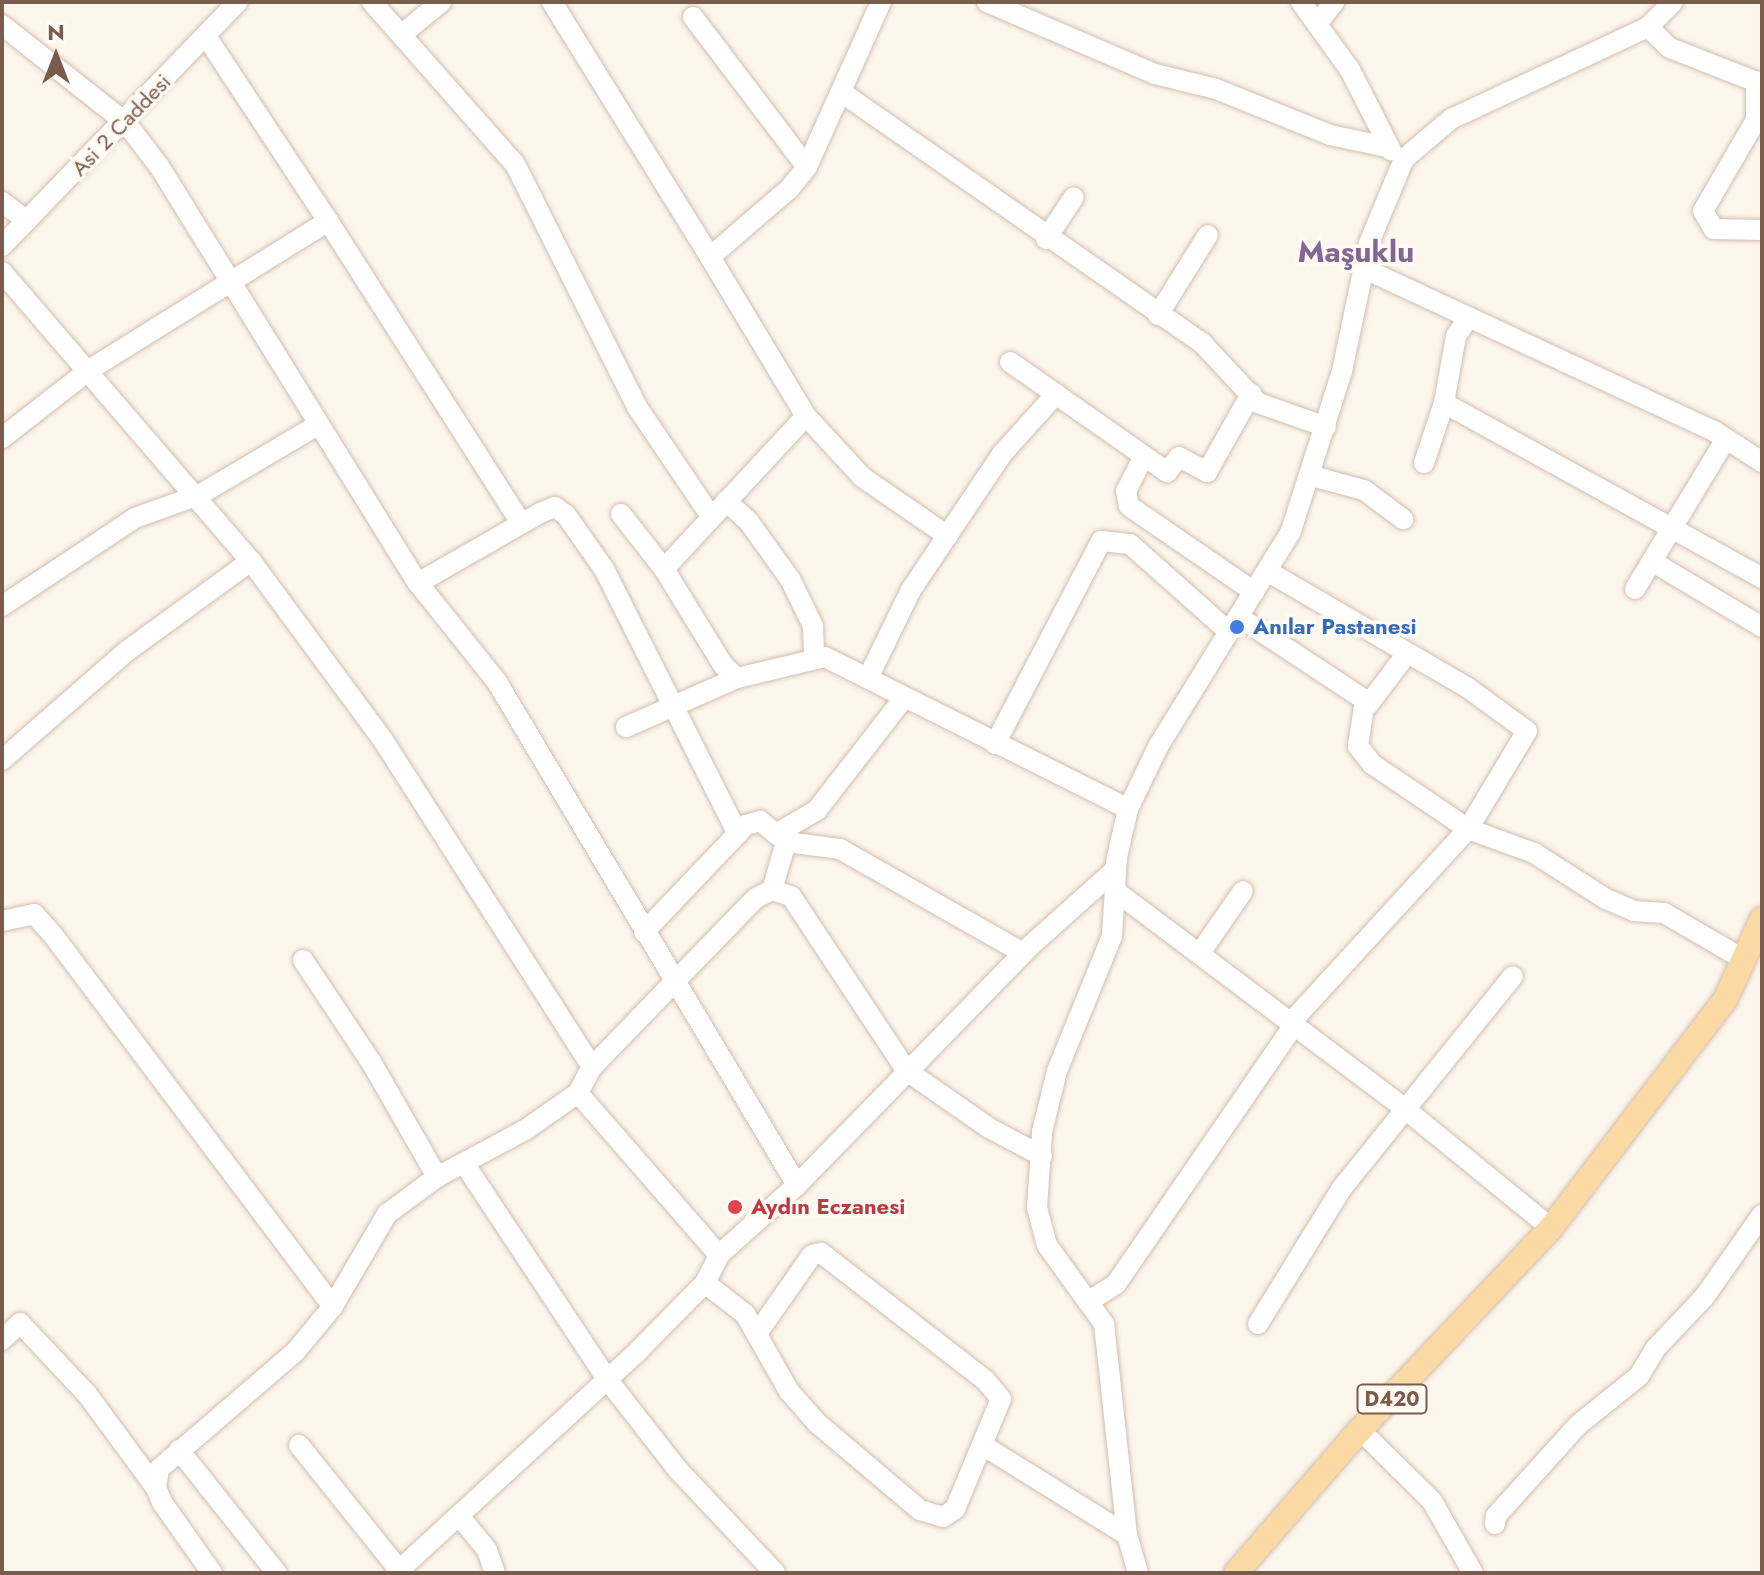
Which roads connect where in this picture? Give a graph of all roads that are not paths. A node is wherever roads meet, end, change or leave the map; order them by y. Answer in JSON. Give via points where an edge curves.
{"nodes":[{"id":1,"x":238,"y":2,"type":"edge"},
{"id":2,"x":372,"y":2,"type":"edge"},
{"id":3,"x":441,"y":2,"type":"edge"},
{"id":4,"x":552,"y":2,"type":"edge"},
{"id":5,"x":881,"y":2,"type":"edge"},
{"id":6,"x":987,"y":2,"type":"edge"},
{"id":7,"x":1040,"y":2,"type":"edge"},
{"id":8,"x":1301,"y":2,"type":"edge"},
{"id":9,"x":1334,"y":2,"type":"edge"},
{"id":10,"x":1673,"y":2,"type":"edge"},
{"id":11,"x":693,"y":17,"type":"dead end"},
{"id":12,"x":1032,"y":22,"type":"junction"},
{"id":13,"x":1317,"y":24,"type":"junction"},
{"id":14,"x":2,"y":25,"type":"edge"},
{"id":15,"x":1648,"y":27,"type":"junction"},
{"id":16,"x":401,"y":35,"type":"junction"},
{"id":17,"x":206,"y":36,"type":"junction"},
{"id":18,"x":1759,"y":82,"type":"edge"},
{"id":19,"x":841,"y":92,"type":"junction"},
{"id":20,"x":126,"y":123,"type":"junction"},
{"id":21,"x":1387,"y":147,"type":"junction"},
{"id":22,"x":1404,"y":159,"type":"junction"},
{"id":23,"x":807,"y":167,"type":"junction"},
{"id":24,"x":1074,"y":197,"type":"dead end"},
{"id":25,"x":2,"y":202,"type":"edge"},
{"id":26,"x":27,"y":221,"type":"junction"},
{"id":27,"x":328,"y":221,"type":"junction"},
{"id":28,"x":1762,"y":230,"type":"edge"},
{"id":29,"x":1208,"y":235,"type":"dead end"},
{"id":30,"x":1046,"y":239,"type":"junction"},
{"id":31,"x":2,"y":246,"type":"edge"},
{"id":32,"x":710,"y":257,"type":"junction"},
{"id":33,"x":1367,"y":270,"type":"junction"},
{"id":34,"x":2,"y":272,"type":"edge"},
{"id":35,"x":231,"y":281,"type":"junction"},
{"id":36,"x":1158,"y":315,"type":"junction"},
{"id":37,"x":1469,"y":317,"type":"junction"},
{"id":38,"x":1010,"y":362,"type":"dead end"},
{"id":39,"x":89,"y":370,"type":"junction"},
{"id":40,"x":1056,"y":394,"type":"junction"},
{"id":41,"x":1251,"y":394,"type":"junction"},
{"id":42,"x":1444,"y":403,"type":"junction"},
{"id":43,"x":806,"y":416,"type":"junction"},
{"id":44,"x":316,"y":426,"type":"junction"},
{"id":45,"x":1326,"y":427,"type":"junction"},
{"id":46,"x":2,"y":438,"type":"edge"},
{"id":47,"x":1726,"y":439,"type":"junction"},
{"id":48,"x":1144,"y":456,"type":"junction"},
{"id":49,"x":1762,"y":462,"type":"edge"},
{"id":50,"x":1424,"y":463,"type":"dead end"},
{"id":51,"x":1312,"y":476,"type":"junction"},
{"id":52,"x":199,"y":495,"type":"junction"},
{"id":53,"x":726,"y":501,"type":"junction"},
{"id":54,"x":621,"y":514,"type":"dead end"},
{"id":55,"x":710,"y":515,"type":"junction"},
{"id":56,"x":1403,"y":519,"type":"dead end"},
{"id":57,"x":521,"y":523,"type":"junction"},
{"id":58,"x":1672,"y":525,"type":"junction"},
{"id":59,"x":948,"y":536,"type":"junction"},
{"id":60,"x":251,"y":561,"type":"junction"},
{"id":61,"x":1653,"y":562,"type":"junction"},
{"id":62,"x":664,"y":569,"type":"junction"},
{"id":63,"x":1267,"y":571,"type":"junction"},
{"id":64,"x":1762,"y":578,"type":"edge"},
{"id":65,"x":418,"y":583,"type":"junction"},
{"id":66,"x":1635,"y":589,"type":"dead end"},
{"id":67,"x":1254,"y":592,"type":"junction"},
{"id":68,"x":2,"y":606,"type":"edge"},
{"id":69,"x":1234,"y":625,"type":"junction"},
{"id":70,"x":1762,"y":627,"type":"edge"},
{"id":71,"x":1405,"y":656,"type":"junction"},
{"id":72,"x":814,"y":658,"type":"junction"},
{"id":73,"x":869,"y":676,"type":"junction"},
{"id":74,"x":737,"y":678,"type":"junction"},
{"id":75,"x":904,"y":698,"type":"junction"},
{"id":76,"x":677,"y":705,"type":"junction"},
{"id":77,"x":1368,"y":705,"type":"junction"},
{"id":78,"x":626,"y":727,"type":"dead end"},
{"id":79,"x":995,"y":744,"type":"junction"},
{"id":80,"x":2,"y":760,"type":"edge"},
{"id":81,"x":1128,"y":809,"type":"junction"},
{"id":82,"x":1468,"y":829,"type":"junction"},
{"id":83,"x":738,"y":834,"type":"junction"},
{"id":84,"x":781,"y":838,"type":"junction"},
{"id":85,"x":1117,"y":857,"type":"junction"},
{"id":86,"x":772,"y":890,"type":"junction"},
{"id":87,"x":1243,"y":891,"type":"dead end"},
{"id":88,"x":1118,"y":893,"type":"junction"},
{"id":89,"x":1762,"y":919,"type":"edge"},
{"id":90,"x":2,"y":921,"type":"edge"},
{"id":91,"x":644,"y":932,"type":"junction"},
{"id":92,"x":1023,"y":953,"type":"junction"},
{"id":93,"x":1200,"y":953,"type":"junction"},
{"id":94,"x":1743,"y":959,"type":"junction"},
{"id":95,"x":303,"y":960,"type":"dead end"},
{"id":96,"x":1513,"y":976,"type":"dead end"},
{"id":97,"x":675,"y":987,"type":"junction"},
{"id":98,"x":1292,"y":1023,"type":"junction"},
{"id":99,"x":592,"y":1067,"type":"junction"},
{"id":100,"x":907,"y":1071,"type":"junction"},
{"id":101,"x":578,"y":1093,"type":"junction"},
{"id":102,"x":1404,"y":1108,"type":"junction"},
{"id":103,"x":1042,"y":1156,"type":"junction"},
{"id":104,"x":464,"y":1163,"type":"junction"},
{"id":105,"x":437,"y":1177,"type":"junction"},
{"id":106,"x":797,"y":1185,"type":"junction"},
{"id":107,"x":1762,"y":1215,"type":"edge"},
{"id":108,"x":1551,"y":1228,"type":"junction"},
{"id":109,"x":719,"y":1255,"type":"junction"},
{"id":110,"x":705,"y":1283,"type":"junction"},
{"id":111,"x":1088,"y":1302,"type":"junction"},
{"id":112,"x":333,"y":1306,"type":"junction"},
{"id":113,"x":1258,"y":1324,"type":"dead end"},
{"id":114,"x":758,"y":1332,"type":"junction"},
{"id":115,"x":2,"y":1340,"type":"edge"},
{"id":116,"x":607,"y":1379,"type":"junction"},
{"id":117,"x":1360,"y":1430,"type":"junction"},
{"id":118,"x":299,"y":1445,"type":"dead end"},
{"id":119,"x":984,"y":1446,"type":"junction"},
{"id":120,"x":179,"y":1450,"type":"junction"},
{"id":121,"x":156,"y":1488,"type":"junction"},
{"id":122,"x":461,"y":1518,"type":"junction"},
{"id":123,"x":1495,"y":1524,"type":"dead end"},
{"id":124,"x":1127,"y":1535,"type":"junction"},
{"id":125,"x":398,"y":1572,"type":"edge"},
{"id":126,"x":212,"y":1573,"type":"edge"},
{"id":127,"x":277,"y":1573,"type":"edge"},
{"id":128,"x":495,"y":1573,"type":"edge"},
{"id":129,"x":775,"y":1573,"type":"edge"},
{"id":130,"x":1138,"y":1573,"type":"edge"},
{"id":131,"x":1236,"y":1573,"type":"edge"},
{"id":132,"x":1473,"y":1573,"type":"edge"}],
"edges":[{"from":1,"to":17,"type":"street","name":"Asi 2 Caddesi"},
{"from":2,"to":16,"type":"street"},
{"from":3,"to":16,"type":"street"},
{"from":4,"to":32,"type":"street"},
{"from":5,"to":19,"type":"street"},
{"from":6,"to":12,"type":"street"},
{"from":7,"to":12,"type":"street"},
{"from":8,"to":13,"type":"street"},
{"from":9,"to":13,"type":"street"},
{"from":10,"to":15,"type":"street"},
{"from":11,"to":23,"type":"street"},
{"from":12,"to":21,"type":"street","via":[[1155,74],[1216,89],[1330,135]]},
{"from":13,"to":21,"type":"street","via":[[1350,70]]},
{"from":14,"to":20,"type":"street"},
{"from":15,"to":18,"type":"street","via":[[1670,48]]},
{"from":15,"to":22,"type":"street","via":[[1451,119]]},
{"from":16,"to":55,"type":"street","via":[[515,164],[637,407]]},
{"from":17,"to":20,"type":"street","name":"Asi 2 Caddesi"},
{"from":17,"to":27,"type":"street"},
{"from":18,"to":28,"type":"street","via":[[1756,120],[1703,211],[1714,229]]},
{"from":19,"to":23,"type":"street"},
{"from":19,"to":30,"type":"street"},
{"from":20,"to":26,"type":"street","name":"Asi 2 Caddesi"},
{"from":20,"to":35,"type":"street"},
{"from":21,"to":22,"type":"street"},
{"from":22,"to":33,"type":"street","via":[[1369,243]]},
{"from":23,"to":32,"type":"street"},
{"from":24,"to":30,"type":"street"},
{"from":25,"to":26,"type":"street"},
{"from":26,"to":31,"type":"street","name":"Asi 2 Caddesi"},
{"from":27,"to":35,"type":"street"},
{"from":27,"to":57,"type":"street"},
{"from":29,"to":36,"type":"street"},
{"from":30,"to":36,"type":"street"},
{"from":32,"to":43,"type":"street"},
{"from":33,"to":37,"type":"street"},
{"from":33,"to":45,"type":"street"},
{"from":34,"to":39,"type":"street"},
{"from":35,"to":39,"type":"street"},
{"from":35,"to":44,"type":"street"},
{"from":36,"to":41,"type":"street","via":[[1203,344]]},
{"from":37,"to":42,"type":"street","via":[[1456,336]]},
{"from":37,"to":47,"type":"street"},
{"from":38,"to":40,"type":"street"},
{"from":39,"to":46,"type":"street"},
{"from":39,"to":52,"type":"street"},
{"from":40,"to":48,"type":"street"},
{"from":40,"to":59,"type":"street","via":[[1002,454]]},
{"from":41,"to":45,"type":"street","via":[[1258,403]]},
{"from":41,"to":48,"type":"street","via":[[1207,472],[1179,457],[1167,472]]},
{"from":42,"to":50,"type":"street"},
{"from":42,"to":58,"type":"street"},
{"from":43,"to":53,"type":"street"},
{"from":43,"to":59,"type":"street","via":[[862,477]]},
{"from":44,"to":52,"type":"street"},
{"from":44,"to":65,"type":"street"},
{"from":45,"to":51,"type":"street"},
{"from":47,"to":49,"type":"street"},
{"from":47,"to":58,"type":"street"},
{"from":48,"to":67,"type":"street","via":[[1126,491],[1129,506]]},
{"from":51,"to":56,"type":"street","via":[[1364,490]]},
{"from":51,"to":63,"type":"street","via":[[1291,531]]},
{"from":52,"to":60,"type":"street"},
{"from":52,"to":68,"type":"street","via":[[135,518]]},
{"from":53,"to":55,"type":"street"},
{"from":53,"to":72,"type":"street","via":[[749,522],[790,579],[813,626]]},
{"from":54,"to":62,"type":"street"},
{"from":55,"to":62,"type":"street"},
{"from":57,"to":65,"type":"street"},
{"from":57,"to":76,"type":"street","via":[[555,507],[566,515],[604,569]]},
{"from":58,"to":61,"type":"street"},
{"from":58,"to":64,"type":"street"},
{"from":59,"to":73,"type":"street","via":[[911,590]]},
{"from":60,"to":80,"type":"street","via":[[127,651]]},
{"from":60,"to":99,"type":"street","via":[[383,740]]},
{"from":61,"to":66,"type":"street"},
{"from":61,"to":70,"type":"street"},
{"from":62,"to":74,"type":"street","via":[[713,653]]},
{"from":63,"to":67,"type":"street"},
{"from":63,"to":71,"type":"street"},
{"from":65,"to":91,"type":"street","via":[[497,682]]},
{"from":67,"to":69,"type":"street"},
{"from":69,"to":77,"type":"street"},
{"from":69,"to":79,"type":"street","via":[[1130,544],[1101,541]]},
{"from":69,"to":81,"type":"street","via":[[1159,745]]},
{"from":71,"to":77,"type":"street"},
{"from":71,"to":82,"type":"street","via":[[1468,688],[1527,731]]},
{"from":72,"to":73,"type":"street"},
{"from":72,"to":74,"type":"street"},
{"from":73,"to":75,"type":"street"},
{"from":74,"to":76,"type":"street"},
{"from":75,"to":79,"type":"street"},
{"from":75,"to":84,"type":"street","via":[[817,810]]},
{"from":76,"to":78,"type":"street"},
{"from":76,"to":83,"type":"street"},
{"from":77,"to":82,"type":"street","via":[[1358,746],[1372,764]]},
{"from":79,"to":81,"type":"street"},
{"from":81,"to":85,"type":"street"},
{"from":82,"to":94,"type":"street","via":[[1534,853],[1620,905],[1664,913]]},
{"from":82,"to":98,"type":"street"},
{"from":83,"to":84,"type":"street","via":[[760,821]]},
{"from":83,"to":91,"type":"street"},
{"from":84,"to":86,"type":"street"},
{"from":84,"to":92,"type":"street","via":[[840,849]]},
{"from":85,"to":88,"type":"street"},
{"from":85,"to":92,"type":"street","via":[[1115,870]]},
{"from":86,"to":97,"type":"street","via":[[733,919]]},
{"from":86,"to":100,"type":"street","via":[[791,896]]},
{"from":87,"to":93,"type":"street"},
{"from":88,"to":93,"type":"street"},
{"from":88,"to":103,"type":"street","via":[[1112,936],[1057,1071]]},
{"from":89,"to":94,"type":"main road","number":"D420"},
{"from":90,"to":112,"type":"street","via":[[34,914],[53,935]]},
{"from":91,"to":97,"type":"street"},
{"from":92,"to":100,"type":"street"},
{"from":93,"to":98,"type":"street"},
{"from":94,"to":108,"type":"main road","number":"D420","via":[[1725,1000]]},
{"from":95,"to":105,"type":"street","via":[[371,1062]]},
{"from":96,"to":102,"type":"street"},
{"from":97,"to":99,"type":"street"},
{"from":97,"to":106,"type":"street"},
{"from":98,"to":102,"type":"street"},
{"from":98,"to":111,"type":"street","via":[[1116,1284]]},
{"from":99,"to":101,"type":"street"},
{"from":100,"to":103,"type":"street","via":[[989,1128]]},
{"from":100,"to":106,"type":"street"},
{"from":101,"to":104,"type":"street"},
{"from":101,"to":109,"type":"street"},
{"from":102,"to":108,"type":"street"},
{"from":102,"to":113,"type":"street","via":[[1333,1201]]},
{"from":103,"to":111,"type":"street","via":[[1039,1230]]},
{"from":104,"to":105,"type":"street"},
{"from":104,"to":116,"type":"street"},
{"from":105,"to":112,"type":"street","via":[[387,1214]]},
{"from":106,"to":109,"type":"street"},
{"from":107,"to":123,"type":"street","via":[[1639,1376],[1578,1425],[1496,1516]]},
{"from":108,"to":117,"type":"main road","number":"D420"},
{"from":109,"to":110,"type":"street"},
{"from":110,"to":114,"type":"street","via":[[745,1314]]},
{"from":110,"to":116,"type":"street"},
{"from":111,"to":124,"type":"street","via":[[1104,1324],[1110,1352]]},
{"from":112,"to":120,"type":"street","via":[[295,1352]]},
{"from":114,"to":119,"type":"street","via":[[789,1391],[817,1423],[920,1510],[943,1517],[955,1509]]},
{"from":114,"to":119,"type":"street","via":[[812,1255],[821,1253],[1001,1399]]},
{"from":115,"to":121,"type":"street","via":[[20,1323],[87,1394]]},
{"from":116,"to":122,"type":"street"},
{"from":116,"to":129,"type":"street","via":[[679,1471]]},
{"from":117,"to":131,"type":"main road","number":"D420"},
{"from":117,"to":132,"type":"street","via":[[1432,1501]]},
{"from":118,"to":125,"type":"street"},
{"from":119,"to":124,"type":"street"},
{"from":120,"to":121,"type":"street","via":[[159,1469]]},
{"from":120,"to":127,"type":"street"},
{"from":121,"to":126,"type":"street"},
{"from":122,"to":125,"type":"street"},
{"from":122,"to":128,"type":"street","via":[[487,1550]]},
{"from":124,"to":130,"type":"street"}]}
